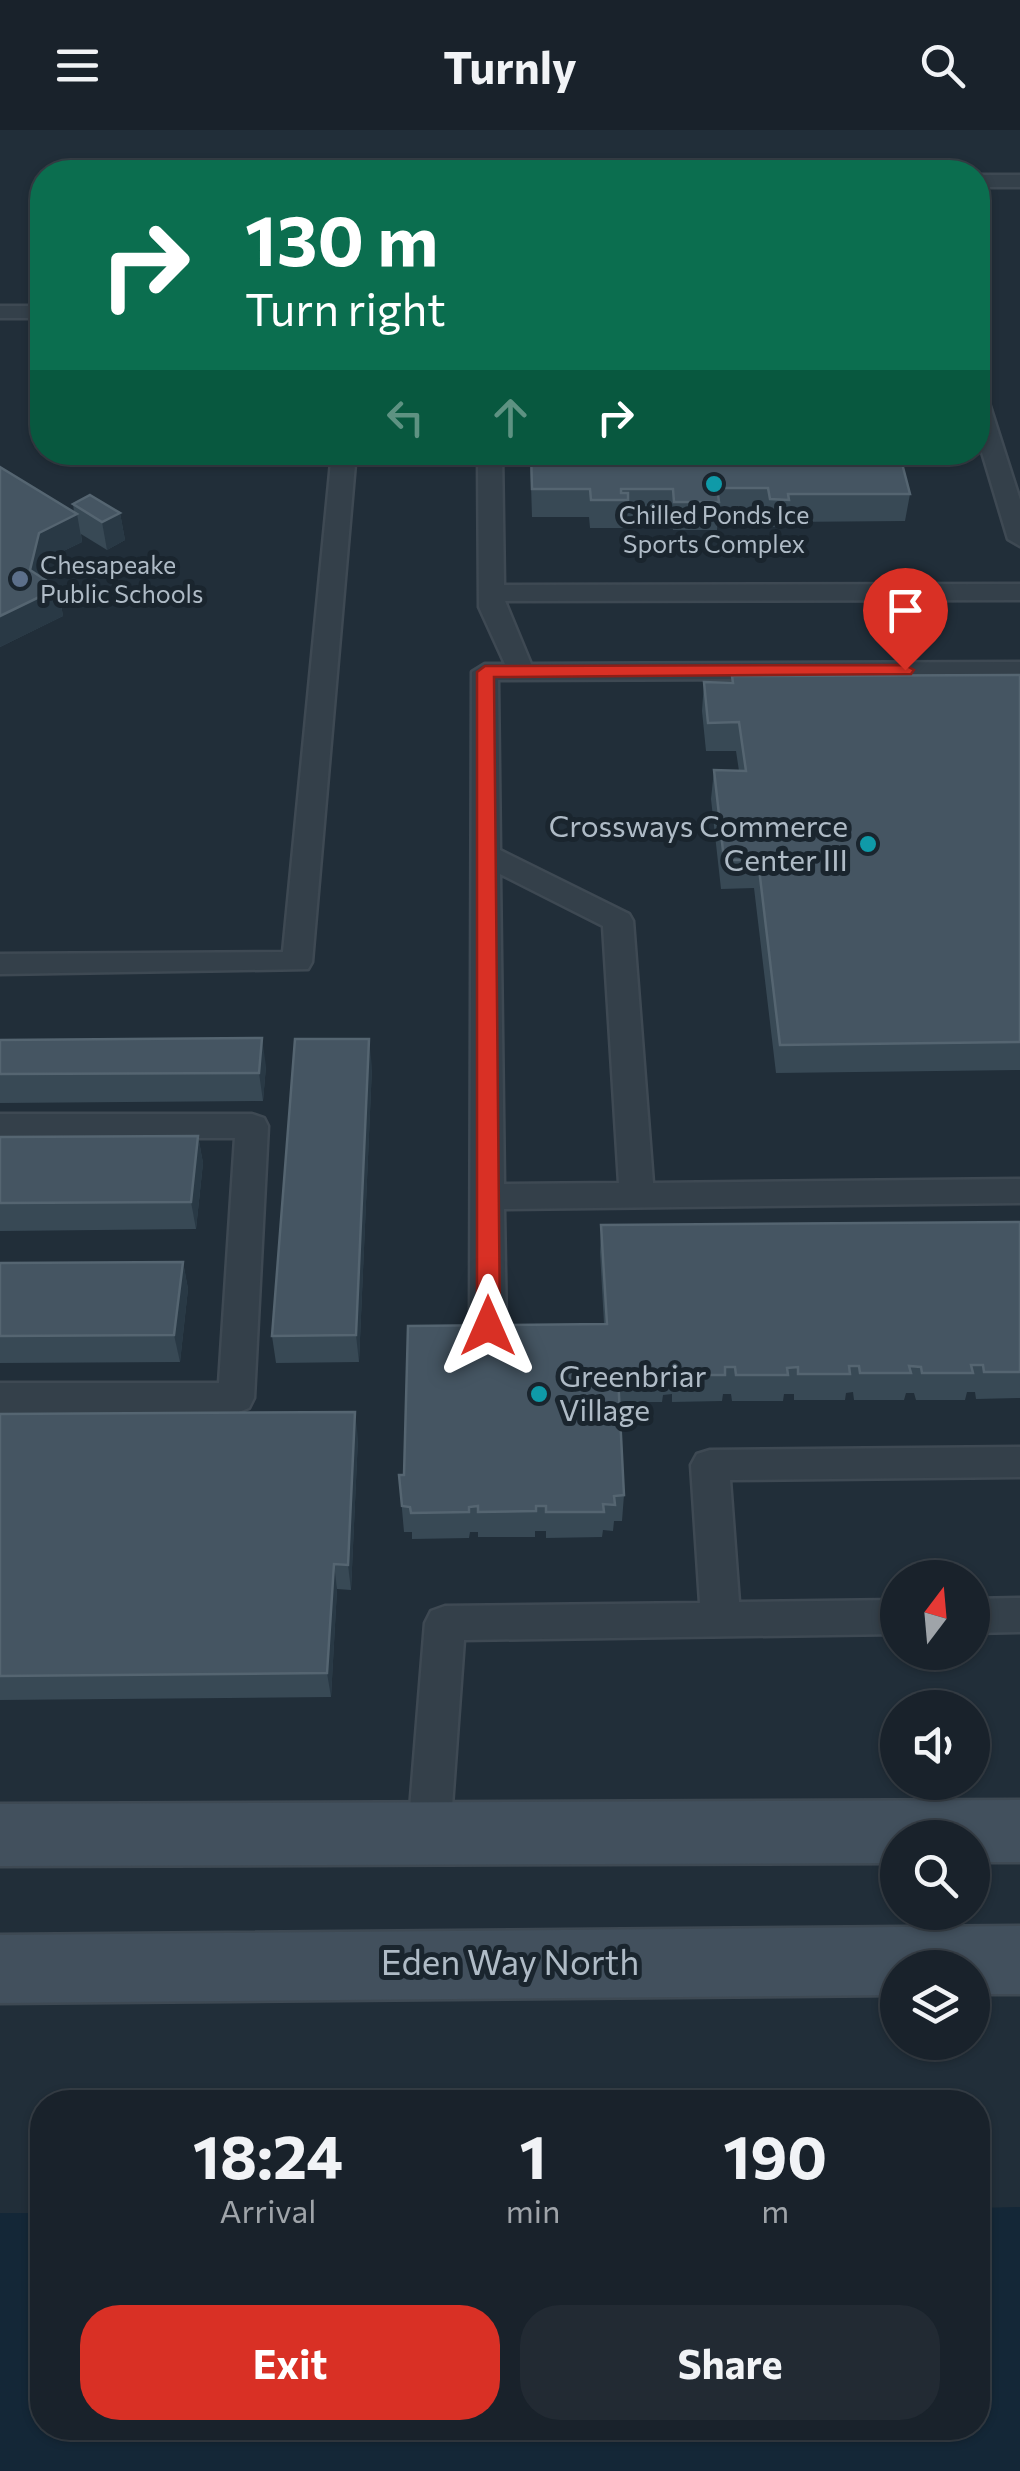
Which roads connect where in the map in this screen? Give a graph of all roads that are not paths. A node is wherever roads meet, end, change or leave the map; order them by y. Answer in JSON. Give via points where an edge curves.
{"nodes":[{"id":1,"x":1020,"y":181,"type":"edge"},
{"id":2,"x":990,"y":182,"type":"edge"},
{"id":3,"x":0,"y":312,"type":"edge"},
{"id":4,"x":30,"y":312,"type":"edge"},
{"id":5,"x":990,"y":443,"type":"edge"},
{"id":6,"x":343,"y":465,"type":"edge"},
{"id":7,"x":490,"y":465,"type":"edge"},
{"id":8,"x":1020,"y":539,"type":"edge"},
{"id":9,"x":1020,"y":592,"type":"edge"},
{"id":10,"x":492,"y":593,"type":"junction"},
{"id":11,"x":1020,"y":670,"type":"edge"},
{"id":12,"x":522,"y":672,"type":"junction"},
{"id":13,"x":486,"y":855,"type":"junction"},
{"id":14,"x":0,"y":964,"type":"edge"},
{"id":15,"x":0,"y":1126,"type":"edge"},
{"id":16,"x":1020,"y":1190,"type":"edge"},
{"id":17,"x":636,"y":1195,"type":"junction"},
{"id":18,"x":488,"y":1197,"type":"junction"},
{"id":19,"x":488,"y":1326,"type":"edge"},
{"id":20,"x":0,"y":1398,"type":"edge"},
{"id":21,"x":1020,"y":1462,"type":"edge"},
{"id":22,"x":1020,"y":1615,"type":"edge"},
{"id":23,"x":990,"y":1616,"type":"edge"},
{"id":24,"x":880,"y":1617,"type":"edge"},
{"id":25,"x":721,"y":1620,"type":"junction"},
{"id":26,"x":1020,"y":1831,"type":"edge"},
{"id":27,"x":429,"y":1834,"type":"junction"},
{"id":28,"x":0,"y":1835,"type":"edge"},
{"id":29,"x":1020,"y":1960,"type":"edge"},
{"id":30,"x":0,"y":1969,"type":"edge"}],
"edges":[{"from":1,"to":2,"type":"lane"},
{"from":3,"to":4,"type":"lane"},
{"from":5,"to":8,"type":"lane"},
{"from":6,"to":14,"type":"lane","via":[[297,962]]},
{"from":7,"to":10,"type":"lane"},
{"from":9,"to":10,"type":"lane"},
{"from":10,"to":12,"type":"lane"},
{"from":11,"to":12,"type":"lane"},
{"from":12,"to":13,"type":"lane","via":[[485,672]]},
{"from":13,"to":17,"type":"lane","via":[[618,921]]},
{"from":13,"to":18,"type":"lane"},
{"from":15,"to":20,"type":"lane","via":[[252,1126],[236,1398]]},
{"from":16,"to":17,"type":"lane"},
{"from":17,"to":18,"type":"lane"},
{"from":18,"to":19,"type":"lane"},
{"from":21,"to":25,"type":"lane","via":[[710,1465]]},
{"from":22,"to":23,"type":"lane"},
{"from":24,"to":25,"type":"lane"},
{"from":25,"to":27,"type":"lane","via":[[445,1624]]},
{"from":26,"to":27,"type":"street"},
{"from":27,"to":28,"type":"street"},
{"from":29,"to":30,"type":"street","name":"Eden Way North"}]}
